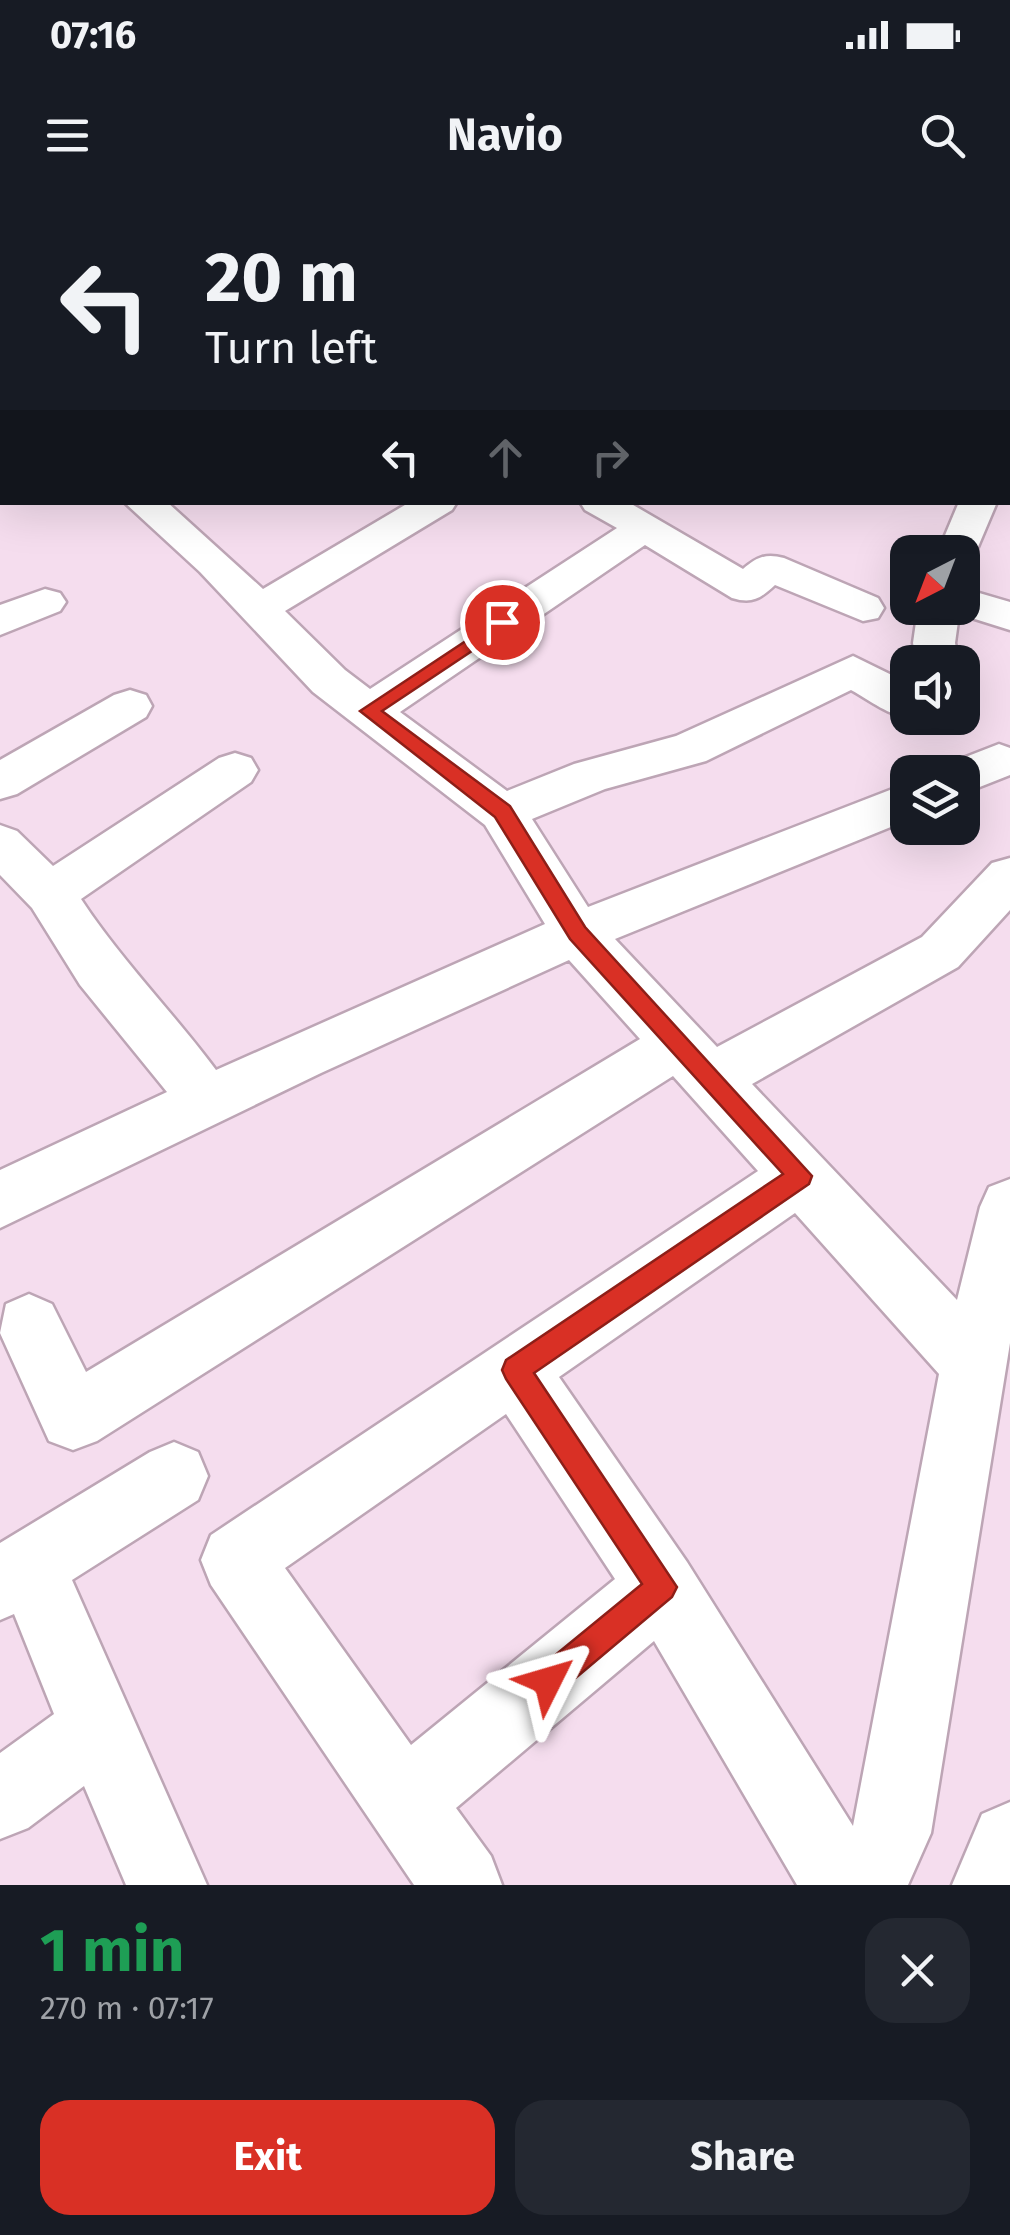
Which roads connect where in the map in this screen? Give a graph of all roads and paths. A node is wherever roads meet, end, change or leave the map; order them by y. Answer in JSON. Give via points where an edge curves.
{"nodes":[{"id":1,"x":150,"y":505,"type":"edge"},
{"id":2,"x":433,"y":505,"type":"edge"},
{"id":3,"x":605,"y":505,"type":"edge"},
{"id":4,"x":977,"y":505,"type":"edge"},
{"id":5,"x":644,"y":528,"type":"junction"},
{"id":6,"x":965,"y":535,"type":"edge"},
{"id":7,"x":45,"y":602,"type":"dead end"},
{"id":8,"x":980,"y":607,"type":"edge"},
{"id":9,"x":862,"y":608,"type":"dead end"},
{"id":10,"x":259,"y":609,"type":"junction"},
{"id":11,"x":1010,"y":616,"type":"edge"},
{"id":12,"x":0,"y":621,"type":"edge"},
{"id":13,"x":890,"y":693,"type":"edge"},
{"id":14,"x":130,"y":706,"type":"dead end"},
{"id":15,"x":369,"y":711,"type":"junction"},
{"id":16,"x":235,"y":770,"type":"dead end"},
{"id":17,"x":0,"y":782,"type":"edge"},
{"id":18,"x":890,"y":807,"type":"edge"},
{"id":19,"x":502,"y":812,"type":"junction"},
{"id":20,"x":16,"y":866,"type":"edge"},
{"id":21,"x":1010,"y":877,"type":"edge"},
{"id":22,"x":578,"y":933,"type":"junction"},
{"id":23,"x":695,"y":1061,"type":"junction"},
{"id":24,"x":206,"y":1101,"type":"junction"},
{"id":25,"x":800,"y":1176,"type":"junction"},
{"id":26,"x":0,"y":1200,"type":"edge"},
{"id":27,"x":1010,"y":1205,"type":"edge"},
{"id":28,"x":28,"y":1326,"type":"dead end"},
{"id":29,"x":973,"y":1364,"type":"junction"},
{"id":30,"x":515,"y":1370,"type":"junction"},
{"id":31,"x":174,"y":1476,"type":"dead end"},
{"id":32,"x":15,"y":1575,"type":"edge"},
{"id":33,"x":662,"y":1587,"type":"junction"},
{"id":34,"x":98,"y":1729,"type":"junction"},
{"id":35,"x":406,"y":1799,"type":"junction"},
{"id":36,"x":0,"y":1800,"type":"edge"},
{"id":37,"x":1010,"y":1842,"type":"edge"},
{"id":38,"x":168,"y":1885,"type":"edge"},
{"id":39,"x":462,"y":1885,"type":"edge"},
{"id":40,"x":842,"y":1885,"type":"edge"},
{"id":41,"x":866,"y":1885,"type":"edge"},
{"id":42,"x":992,"y":1885,"type":"edge"}],
"edges":[{"from":1,"to":10,"type":"street"},
{"from":2,"to":10,"type":"street"},
{"from":3,"to":5,"type":"street"},
{"from":4,"to":6,"type":"street"},
{"from":5,"to":9,"type":"street","via":[[746,589],[770,567]]},
{"from":5,"to":15,"type":"street"},
{"from":7,"to":12,"type":"street"},
{"from":8,"to":11,"type":"street"},
{"from":10,"to":15,"type":"street"},
{"from":13,"to":19,"type":"street","via":[[853,671],[690,749],[591,776]]},
{"from":14,"to":17,"type":"street"},
{"from":15,"to":19,"type":"street"},
{"from":16,"to":20,"type":"street"},
{"from":18,"to":22,"type":"street"},
{"from":19,"to":22,"type":"street"},
{"from":20,"to":24,"type":"street"},
{"from":21,"to":23,"type":"street","via":[[940,952]]},
{"from":22,"to":23,"type":"street"},
{"from":22,"to":24,"type":"street"},
{"from":23,"to":25,"type":"street"},
{"from":23,"to":28,"type":"street","via":[[73,1416]]},
{"from":24,"to":26,"type":"street"},
{"from":25,"to":29,"type":"street"},
{"from":25,"to":30,"type":"street"},
{"from":27,"to":29,"type":"street"},
{"from":29,"to":41,"type":"street","via":[[891,1832]]},
{"from":30,"to":33,"type":"street"},
{"from":30,"to":35,"type":"street","via":[[236,1560]]},
{"from":31,"to":32,"type":"street"},
{"from":32,"to":34,"type":"street"},
{"from":33,"to":35,"type":"street"},
{"from":33,"to":40,"type":"street"},
{"from":34,"to":36,"type":"street"},
{"from":34,"to":38,"type":"street"},
{"from":35,"to":39,"type":"street"},
{"from":37,"to":42,"type":"street"}]}
